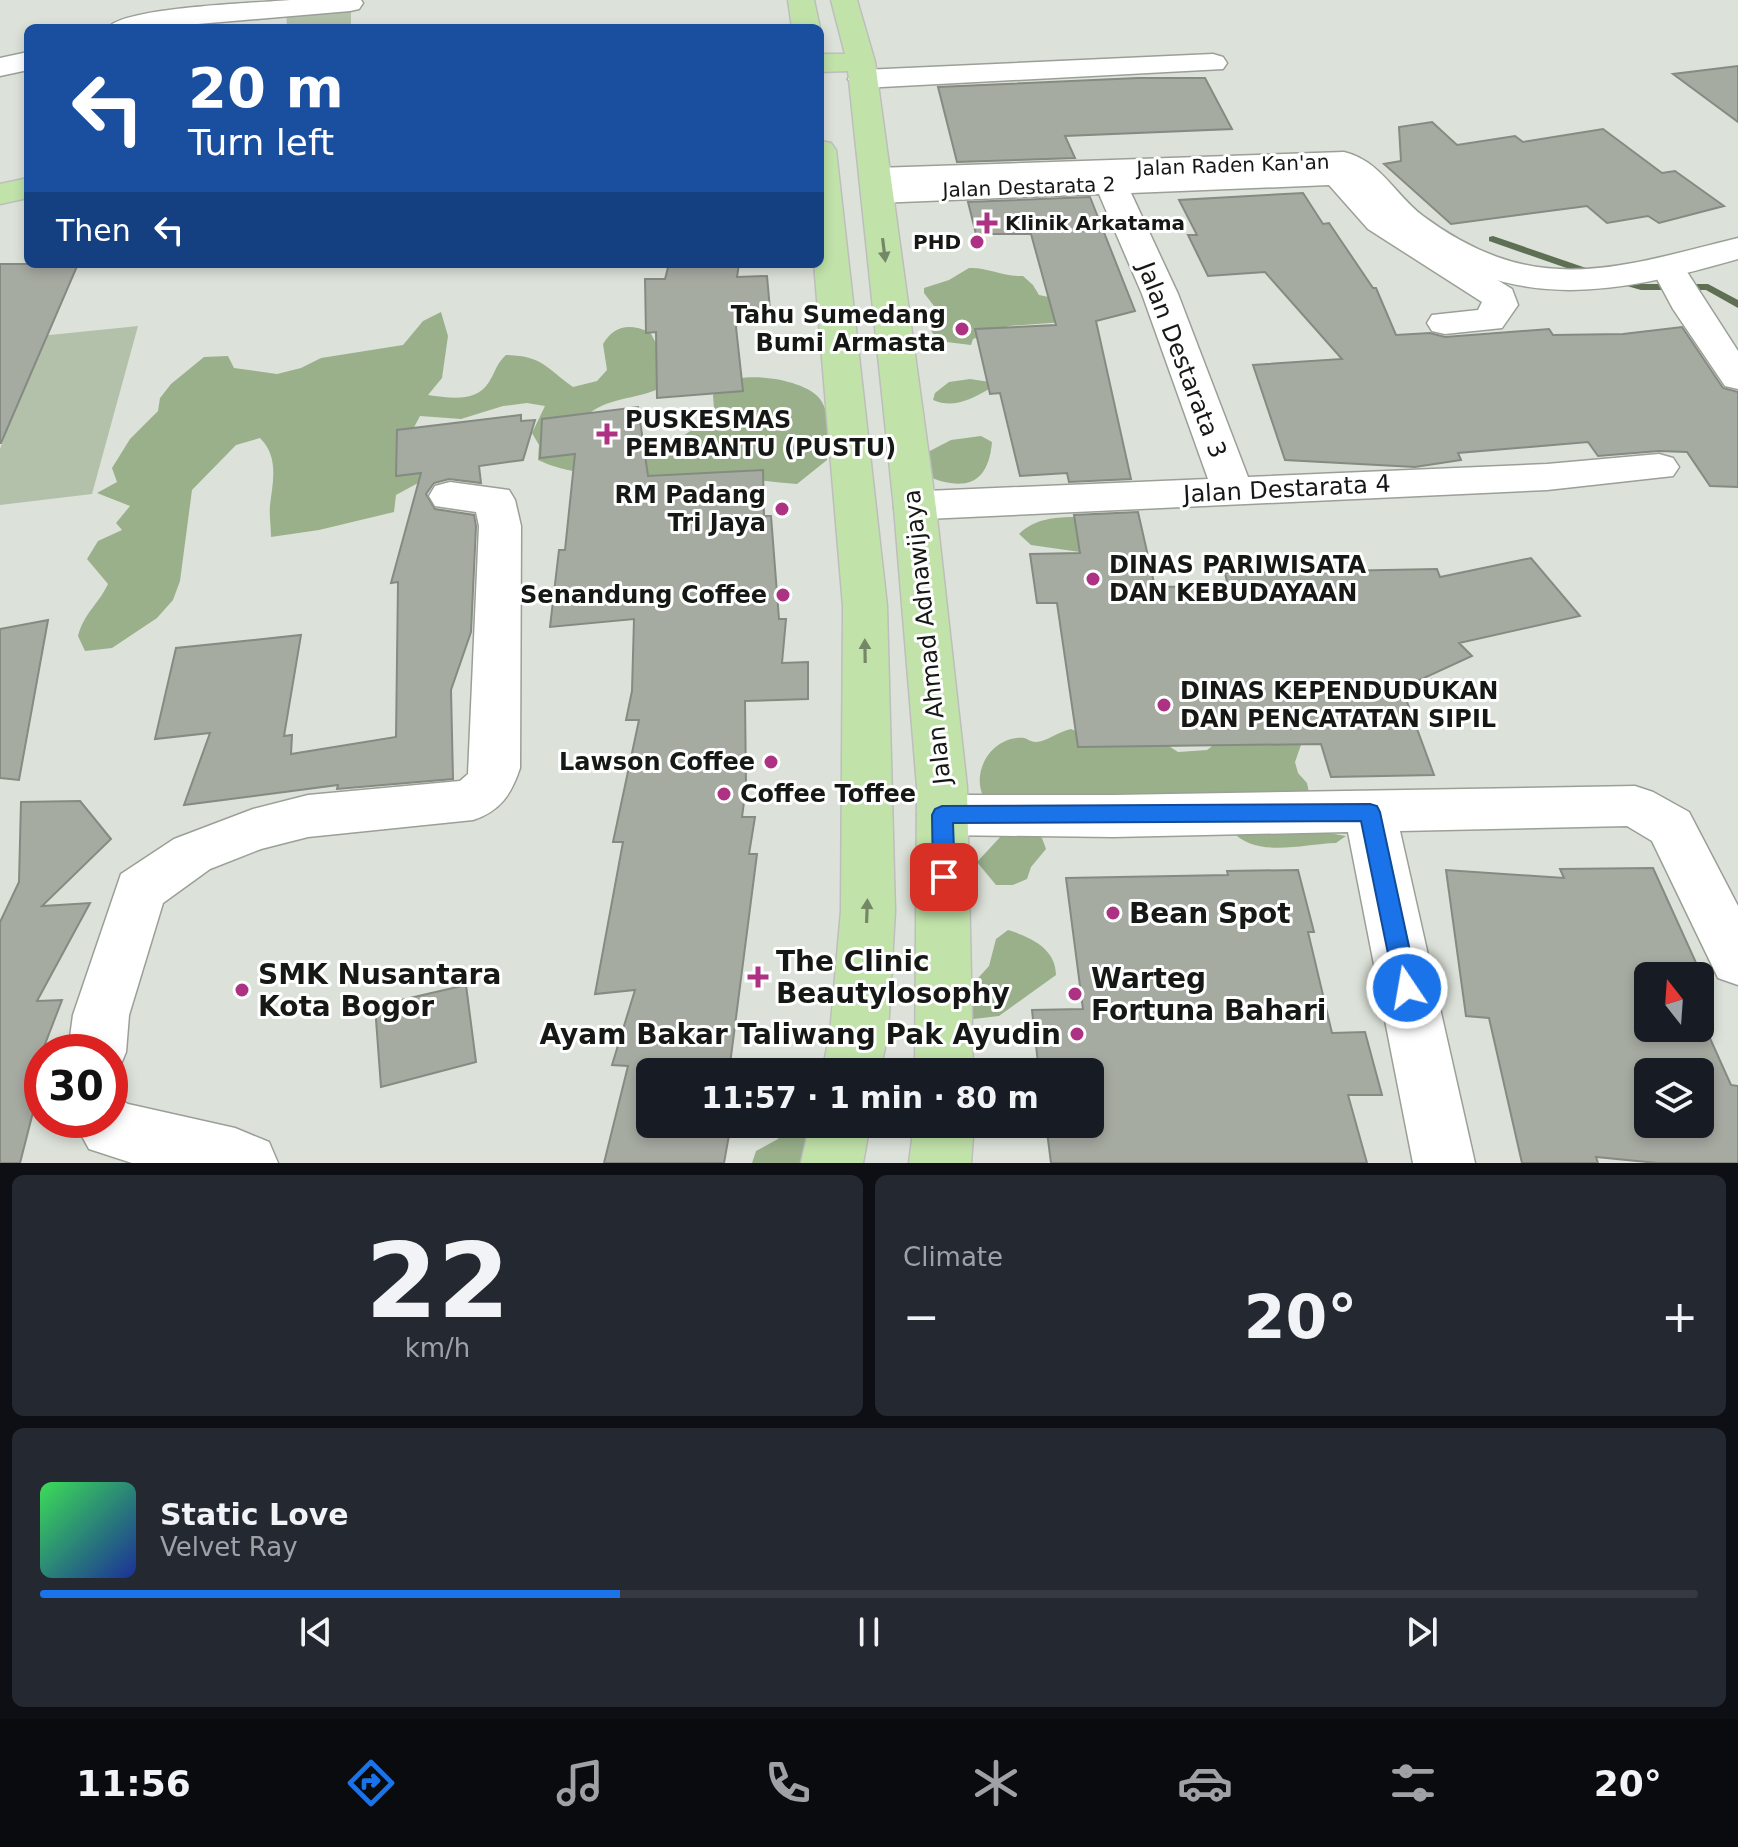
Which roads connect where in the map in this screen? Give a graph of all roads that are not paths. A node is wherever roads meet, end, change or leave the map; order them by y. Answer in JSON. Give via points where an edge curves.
{"nodes":[{"id":1,"x":801,"y":0,"type":"edge"},
{"id":2,"x":844,"y":0,"type":"edge"},
{"id":3,"x":352,"y":10,"type":"edge"},
{"id":4,"x":136,"y":24,"type":"edge"},
{"id":5,"x":805,"y":24,"type":"edge"},
{"id":6,"x":824,"y":49,"type":"edge"},
{"id":7,"x":24,"y":62,"type":"edge"},
{"id":8,"x":851,"y":62,"type":"edge"},
{"id":9,"x":1213,"y":63,"type":"dead end"},
{"id":10,"x":0,"y":67,"type":"edge"},
{"id":11,"x":24,"y":167,"type":"edge"},
{"id":12,"x":0,"y":171,"type":"edge"},
{"id":13,"x":1111,"y":184,"type":"junction"},
{"id":14,"x":876,"y":185,"type":"junction"},
{"id":15,"x":24,"y":189,"type":"edge"},
{"id":16,"x":824,"y":191,"type":"edge"},
{"id":17,"x":0,"y":194,"type":"edge"},
{"id":18,"x":1738,"y":248,"type":"edge"},
{"id":19,"x":1678,"y":286,"type":"junction"},
{"id":20,"x":1445,"y":323,"type":"dead end"},
{"id":21,"x":1734,"y":363,"type":"edge"},
{"id":22,"x":1659,"y":467,"type":"dead end"},
{"id":23,"x":1233,"y":492,"type":"junction"},
{"id":24,"x":450,"y":496,"type":"dead end"},
{"id":25,"x":915,"y":508,"type":"junction"},
{"id":26,"x":1370,"y":812,"type":"junction"},
{"id":27,"x":942,"y":815,"type":"junction"},
{"id":28,"x":1738,"y":961,"type":"edge"},
{"id":29,"x":99,"y":1034,"type":"edge"},
{"id":30,"x":854,"y":1058,"type":"edge"},
{"id":31,"x":944,"y":1058,"type":"edge"},
{"id":32,"x":128,"y":1133,"type":"edge"},
{"id":33,"x":837,"y":1138,"type":"edge"},
{"id":34,"x":943,"y":1138,"type":"edge"},
{"id":35,"x":247,"y":1163,"type":"edge"},
{"id":36,"x":832,"y":1163,"type":"edge"},
{"id":37,"x":940,"y":1163,"type":"edge"},
{"id":38,"x":1444,"y":1163,"type":"edge"}],
"edges":[{"from":1,"to":5,"type":"main road"},
{"from":2,"to":8,"type":"main road","name":"Jalan Ahmad Adnawijaya"},
{"from":3,"to":4,"type":"street"},
{"from":6,"to":8,"type":"main road"},
{"from":7,"to":10,"type":"street"},
{"from":8,"to":9,"type":"street"},
{"from":8,"to":14,"type":"main road","name":"Jalan Ahmad Adnawijaya"},
{"from":11,"to":12,"type":"main road"},
{"from":13,"to":14,"type":"street","name":"Jalan Destarata 2"},
{"from":13,"to":20,"type":"street","name":"Jalan Destarata 2","via":[[1335,175],[1380,222],[1499,297],[1500,305],[1489,320]]},
{"from":13,"to":23,"type":"street","name":"Jalan Destarata 3","via":[[1160,294]]},
{"from":14,"to":19,"type":"street","name":"Jalan Raden Kan'an","via":[[1344,161],[1357,166],[1410,222],[1455,251],[1526,280],[1614,278]]},
{"from":14,"to":25,"type":"main road","name":"Jalan Ahmad Adnawijaya","one_way":true},
{"from":15,"to":17,"type":"main road"},
{"from":30,"to":16,"type":"main road","one_way":true,"via":[[868,911],[865,606]]},
{"from":18,"to":19,"type":"street","name":"Jalan Raden Kan'an"},
{"from":19,"to":21,"type":"street"},
{"from":22,"to":23,"type":"street","name":"Jalan Destarata 4"},
{"from":23,"to":25,"type":"street","name":"Jalan Destarata 4"},
{"from":24,"to":29,"type":"street","via":[[494,500],[498,512],[495,768],[489,785],[473,800],[308,816],[192,854],[140,890]]},
{"from":25,"to":27,"type":"main road","name":"Jalan Ahmad Adnawijaya"},
{"from":26,"to":27,"type":"street"},
{"from":26,"to":28,"type":"street","via":[[1635,806],[1671,827]]},
{"from":26,"to":38,"type":"street"},
{"from":27,"to":31,"type":"main road","name":"Jalan Ahmad Adnawijaya"},
{"from":32,"to":35,"type":"street"},
{"from":33,"to":36,"type":"main road"},
{"from":34,"to":37,"type":"main road"}]}
